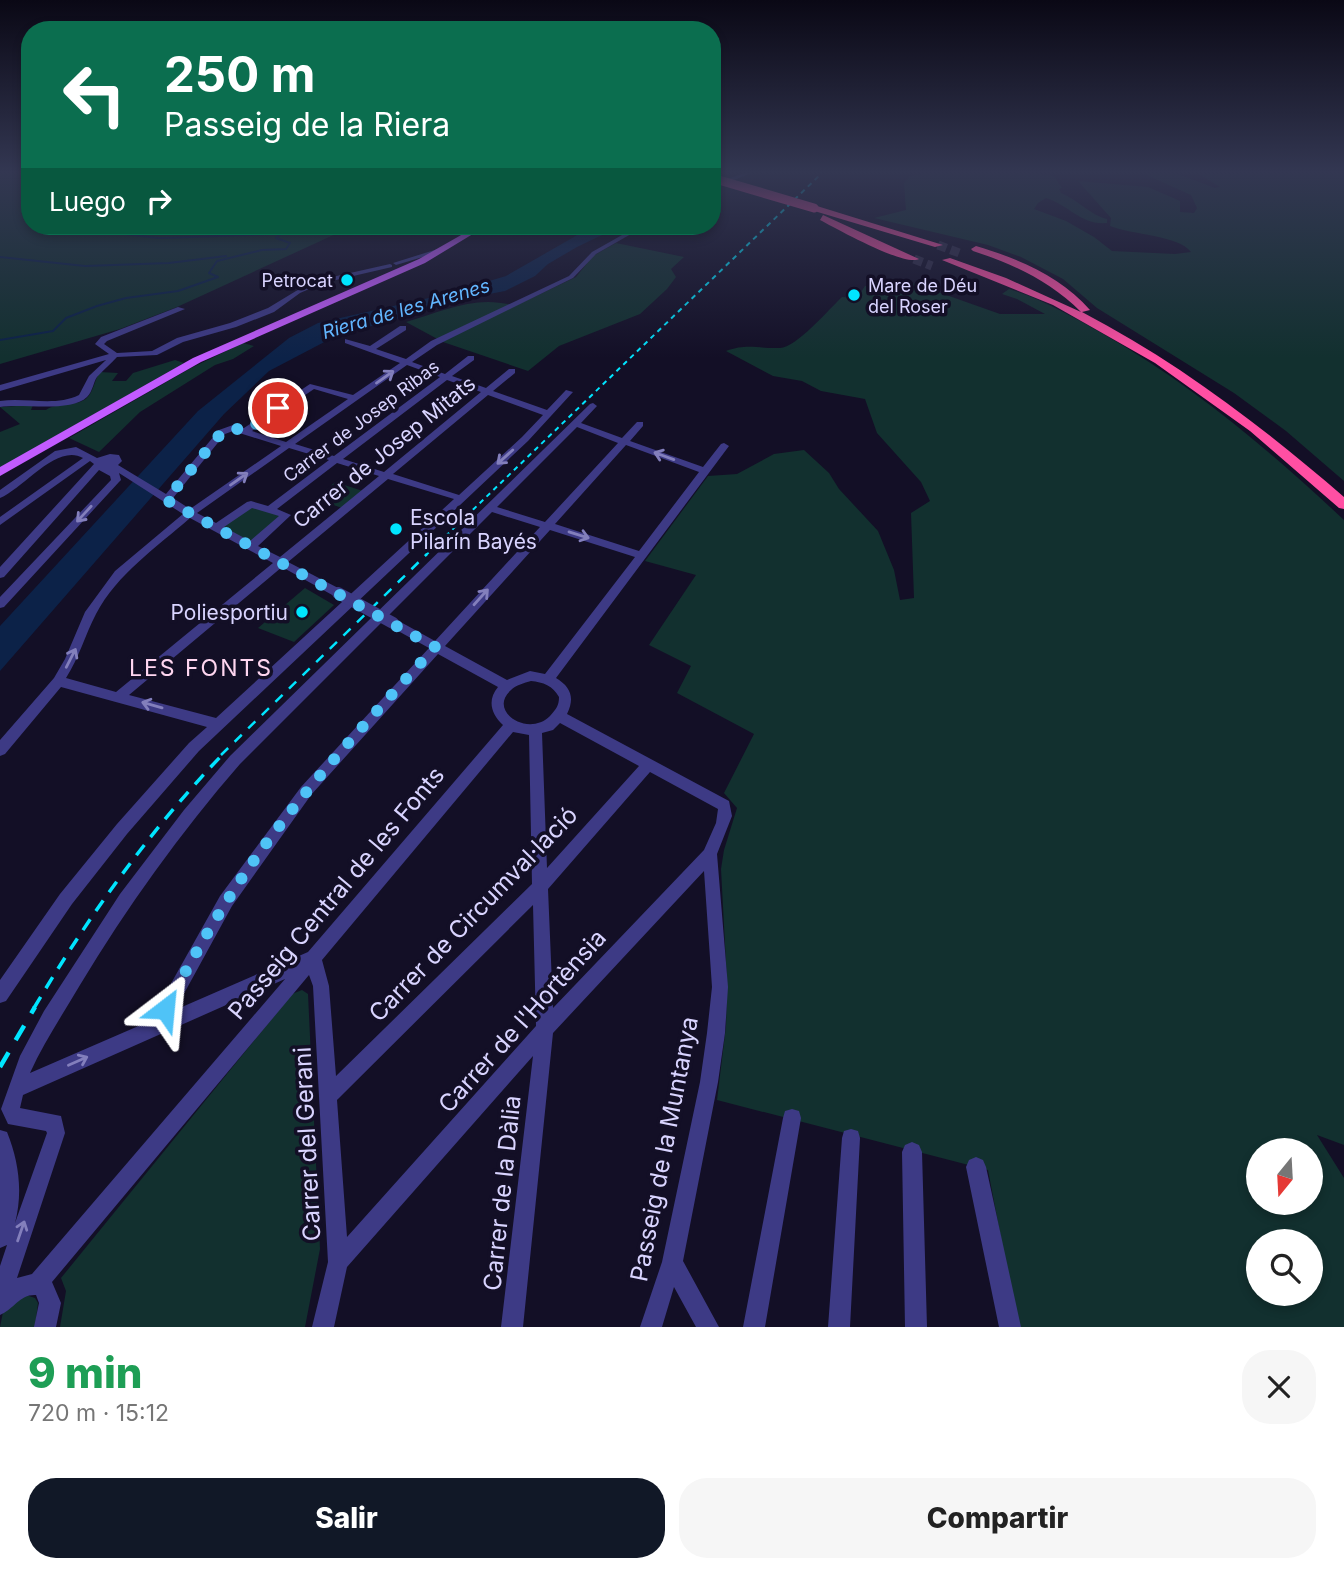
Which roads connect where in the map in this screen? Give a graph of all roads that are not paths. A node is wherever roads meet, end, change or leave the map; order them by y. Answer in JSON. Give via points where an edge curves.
{"nodes":[{"id":1,"x":468,"y":235,"type":"edge"},
{"id":2,"x":626,"y":235,"type":"edge"},
{"id":3,"x":856,"y":235,"type":"edge"},
{"id":4,"x":878,"y":235,"type":"edge"},
{"id":5,"x":906,"y":235,"type":"edge"},
{"id":6,"x":924,"y":235,"type":"edge"},
{"id":7,"x":952,"y":241,"type":"tunnel mouth"},
{"id":8,"x":937,"y":245,"type":"tunnel mouth"},
{"id":9,"x":448,"y":248,"type":"junction"},
{"id":10,"x":976,"y":249,"type":"tunnel mouth"},
{"id":11,"x":926,"y":253,"type":"tunnel mouth"},
{"id":12,"x":962,"y":254,"type":"tunnel mouth"},
{"id":13,"x":914,"y":259,"type":"tunnel mouth"},
{"id":14,"x":947,"y":260,"type":"tunnel mouth"},
{"id":15,"x":397,"y":266,"type":"junction"},
{"id":16,"x":937,"y":267,"type":"tunnel mouth"},
{"id":17,"x":1013,"y":283,"type":"junction"},
{"id":18,"x":181,"y":309,"type":"dead end"},
{"id":19,"x":1085,"y":310,"type":"junction"},
{"id":20,"x":403,"y":328,"type":"dead end"},
{"id":21,"x":348,"y":341,"type":"dead end"},
{"id":22,"x":372,"y":348,"type":"junction"},
{"id":23,"x":115,"y":355,"type":"junction"},
{"id":24,"x":471,"y":358,"type":"dead end"},
{"id":25,"x":408,"y":361,"type":"junction"},
{"id":26,"x":512,"y":372,"type":"dead end"},
{"id":27,"x":447,"y":376,"type":"junction"},
{"id":28,"x":0,"y":388,"type":"edge"},
{"id":29,"x":488,"y":391,"type":"junction"},
{"id":30,"x":569,"y":392,"type":"dead end"},
{"id":31,"x":354,"y":398,"type":"junction"},
{"id":32,"x":0,"y":404,"type":"edge"},
{"id":33,"x":593,"y":406,"type":"dead end"},
{"id":34,"x":549,"y":414,"type":"junction"},
{"id":35,"x":576,"y":424,"type":"junction"},
{"id":36,"x":640,"y":424,"type":"dead end"},
{"id":37,"x":246,"y":431,"type":"junction"},
{"id":38,"x":624,"y":441,"type":"junction"},
{"id":39,"x":289,"y":444,"type":"junction"},
{"id":40,"x":724,"y":446,"type":"dead end"},
{"id":41,"x":336,"y":460,"type":"junction"},
{"id":42,"x":100,"y":463,"type":"junction"},
{"id":43,"x":704,"y":471,"type":"junction"},
{"id":44,"x":0,"y":472,"type":"edge"},
{"id":45,"x":386,"y":475,"type":"junction"},
{"id":46,"x":1344,"y":492,"type":"edge"},
{"id":47,"x":0,"y":495,"type":"edge"},
{"id":48,"x":164,"y":498,"type":"junction"},
{"id":49,"x":460,"y":498,"type":"junction"},
{"id":50,"x":1344,"y":505,"type":"edge"},
{"id":51,"x":491,"y":508,"type":"junction"},
{"id":52,"x":271,"y":509,"type":"junction"},
{"id":53,"x":190,"y":513,"type":"junction"},
{"id":54,"x":0,"y":522,"type":"edge"},
{"id":55,"x":547,"y":525,"type":"junction"},
{"id":56,"x":216,"y":528,"type":"junction"},
{"id":57,"x":250,"y":547,"type":"junction"},
{"id":58,"x":641,"y":555,"type":"junction"},
{"id":59,"x":279,"y":563,"type":"junction"},
{"id":60,"x":0,"y":573,"type":"edge"},
{"id":61,"x":0,"y":604,"type":"edge"},
{"id":62,"x":435,"y":647,"type":"junction"},
{"id":63,"x":548,"y":678,"type":"junction"},
{"id":64,"x":58,"y":681,"type":"junction"},
{"id":65,"x":507,"y":686,"type":"junction"},
{"id":66,"x":119,"y":696,"type":"junction"},
{"id":67,"x":559,"y":716,"type":"junction"},
{"id":68,"x":217,"y":724,"type":"junction"},
{"id":69,"x":510,"y":726,"type":"junction"},
{"id":70,"x":535,"y":729,"type":"junction"},
{"id":71,"x":0,"y":750,"type":"edge"},
{"id":72,"x":649,"y":764,"type":"junction"},
{"id":73,"x":724,"y":805,"type":"joint"},
{"id":74,"x":710,"y":854,"type":"junction"},
{"id":75,"x":539,"y":888,"type":"junction"},
{"id":76,"x":313,"y":958,"type":"junction"},
{"id":77,"x":0,"y":995,"type":"edge"},
{"id":78,"x":157,"y":1025,"type":"junction"},
{"id":79,"x":545,"y":1030,"type":"junction"},
{"id":80,"x":16,"y":1089,"type":"junction"},
{"id":81,"x":329,"y":1095,"type":"junction"},
{"id":82,"x":792,"y":1118,"type":"dead end"},
{"id":83,"x":851,"y":1138,"type":"dead end"},
{"id":84,"x":0,"y":1139,"type":"edge"},
{"id":85,"x":912,"y":1152,"type":"dead end"},
{"id":86,"x":976,"y":1167,"type":"dead end"},
{"id":87,"x":0,"y":1238,"type":"edge"},
{"id":88,"x":338,"y":1262,"type":"junction"},
{"id":89,"x":671,"y":1262,"type":"junction"},
{"id":90,"x":37,"y":1284,"type":"junction"},
{"id":91,"x":0,"y":1296,"type":"edge"},
{"id":92,"x":0,"y":1304,"type":"edge"},
{"id":93,"x":45,"y":1327,"type":"edge"},
{"id":94,"x":323,"y":1327,"type":"edge"},
{"id":95,"x":512,"y":1327,"type":"edge"},
{"id":96,"x":651,"y":1327,"type":"edge"},
{"id":97,"x":708,"y":1327,"type":"edge"},
{"id":98,"x":754,"y":1327,"type":"edge"},
{"id":99,"x":839,"y":1327,"type":"edge"},
{"id":100,"x":916,"y":1327,"type":"edge"},
{"id":101,"x":1010,"y":1327,"type":"edge"}],
"edges":[{"from":1,"to":9,"type":"main road"},
{"from":2,"to":25,"type":"street","via":[[594,253],[571,277],[434,343]]},
{"from":3,"to":13,"type":"highway"},
{"from":4,"to":11,"type":"highway"},
{"from":5,"to":8,"type":"highway"},
{"from":6,"to":7,"type":"highway"},
{"from":9,"to":15,"type":"street"},
{"from":9,"to":15,"type":"main road","via":[[415,265]]},
{"from":10,"to":19,"type":"highway","via":[[1031,271]]},
{"from":12,"to":19,"type":"highway"},
{"from":14,"to":17,"type":"highway"},
{"from":15,"to":23,"type":"street","via":[[321,281],[271,310],[180,340],[158,352]]},
{"from":15,"to":44,"type":"main road","via":[[197,360]]},
{"from":16,"to":17,"type":"highway"},
{"from":17,"to":50,"type":"highway","via":[[1107,329],[1199,386]]},
{"from":18,"to":23,"type":"street","via":[[100,341]]},
{"from":19,"to":46,"type":"highway","via":[[1210,385]]},
{"from":20,"to":22,"type":"street"},
{"from":21,"to":22,"type":"street"},
{"from":22,"to":25,"type":"street"},
{"from":23,"to":28,"type":"street"},
{"from":23,"to":32,"type":"street","via":[[94,375],[86,395],[80,398]]},
{"from":24,"to":27,"type":"street","name":"Carrer de Josep Ribas"},
{"from":25,"to":27,"type":"street"},
{"from":31,"to":25,"type":"street","one_way":true},
{"from":26,"to":29,"type":"street","name":"Carrer de Josep Mitats"},
{"from":27,"to":29,"type":"street"},
{"from":27,"to":41,"type":"street","name":"Carrer de Josep Ribas"},
{"from":29,"to":34,"type":"street"},
{"from":29,"to":45,"type":"street","name":"Carrer de Josep Mitats"},
{"from":30,"to":34,"type":"street"},
{"from":31,"to":37,"type":"street","via":[[313,386]]},
{"from":31,"to":39,"type":"street"},
{"from":33,"to":35,"type":"street"},
{"from":34,"to":49,"type":"street","one_way":true},
{"from":35,"to":38,"type":"street"},
{"from":35,"to":51,"type":"street"},
{"from":36,"to":38,"type":"street"},
{"from":37,"to":39,"type":"street"},
{"from":37,"to":48,"type":"street","via":[[233,428],[222,432]]},
{"from":43,"to":38,"type":"street","one_way":true},
{"from":38,"to":55,"type":"street"},
{"from":39,"to":41,"type":"street"},
{"from":53,"to":39,"type":"street","one_way":true},
{"from":40,"to":43,"type":"street"},
{"from":41,"to":45,"type":"street"},
{"from":41,"to":52,"type":"street","name":"Carrer de Josep Ribas"},
{"from":42,"to":47,"type":"street","via":[[76,450],[53,455]]},
{"from":42,"to":48,"type":"street"},
{"from":42,"to":54,"type":"street"},
{"from":42,"to":60,"type":"street"},
{"from":42,"to":61,"type":"street","one_way":true,"via":[[116,480]]},
{"from":43,"to":58,"type":"street"},
{"from":45,"to":49,"type":"street"},
{"from":45,"to":59,"type":"street","name":"Carrer de Josep Mitats"},
{"from":48,"to":53,"type":"street"},
{"from":49,"to":68,"type":"street"},
{"from":51,"to":55,"type":"street"},
{"from":51,"to":80,"type":"street","via":[[367,627],[199,800],[104,928],[46,1024]]},
{"from":52,"to":56,"type":"street","via":[[247,505]]},
{"from":52,"to":57,"type":"street","via":[[285,517]]},
{"from":53,"to":56,"type":"street"},
{"from":64,"to":53,"type":"street","one_way":true,"via":[[91,612],[119,574]]},
{"from":55,"to":58,"type":"street","one_way":true},
{"from":62,"to":55,"type":"street","one_way":true},
{"from":56,"to":57,"type":"street"},
{"from":57,"to":59,"type":"street"},
{"from":58,"to":63,"type":"street"},
{"from":59,"to":62,"type":"street","bridge":true},
{"from":59,"to":66,"type":"street","name":"Carrer de Josep Mitats"},
{"from":62,"to":65,"type":"street"},
{"from":62,"to":78,"type":"street","via":[[269,839],[226,901]]},
{"from":63,"to":65,"type":"street","via":[[530,676]]},
{"from":63,"to":67,"type":"street","via":[[564,692],[565,706]]},
{"from":64,"to":66,"type":"street"},
{"from":64,"to":71,"type":"street"},
{"from":65,"to":69,"type":"street","via":[[499,696],[497,710]]},
{"from":68,"to":66,"type":"street","one_way":true},
{"from":67,"to":70,"type":"street"},
{"from":67,"to":72,"type":"street"},
{"from":68,"to":77,"type":"street","via":[[122,829]]},
{"from":69,"to":70,"type":"street"},
{"from":69,"to":76,"type":"street","name":"Passeig Central de les Fonts"},
{"from":70,"to":75,"type":"street","name":"Carrer de la Dàlia"},
{"from":72,"to":73,"type":"street"},
{"from":72,"to":75,"type":"street","name":"Carrer de Circumval·lació"},
{"from":73,"to":74,"type":"street","name":"Carrer de l'Hortènsia","via":[[724,820]]},
{"from":74,"to":79,"type":"street","name":"Carrer de l'Hortènsia"},
{"from":74,"to":89,"type":"street","name":"Passeig de la Muntanya","via":[[720,987],[716,1033]]},
{"from":75,"to":79,"type":"street","name":"Carrer de la Dàlia"},
{"from":75,"to":81,"type":"street","name":"Carrer de Circumval·lació"},
{"from":76,"to":78,"type":"street"},
{"from":76,"to":81,"type":"street","name":"Carrer del Gerani","via":[[321,986]]},
{"from":76,"to":90,"type":"street","name":"Passeig Central de les Fonts"},
{"from":80,"to":78,"type":"street","one_way":true},
{"from":79,"to":88,"type":"street","name":"Carrer de l'Hortènsia"},
{"from":79,"to":95,"type":"street","name":"Carrer de la Dàlia"},
{"from":91,"to":80,"type":"street","one_way":true,"via":[[57,1133],[54,1124],[15,1117],[10,1109]]},
{"from":81,"to":88,"type":"street","name":"Carrer del Gerani"},
{"from":82,"to":98,"type":"street"},
{"from":83,"to":99,"type":"street"},
{"from":84,"to":87,"type":"street","via":[[11,1184]]},
{"from":85,"to":100,"type":"street"},
{"from":86,"to":101,"type":"street"},
{"from":88,"to":94,"type":"street","name":"Carrer del Gerani"},
{"from":89,"to":96,"type":"street","name":"Passeig de la Muntanya"},
{"from":89,"to":97,"type":"street"},
{"from":90,"to":92,"type":"street","via":[[22,1285]]},
{"from":90,"to":93,"type":"street","via":[[44,1287],[50,1303]]}]}
